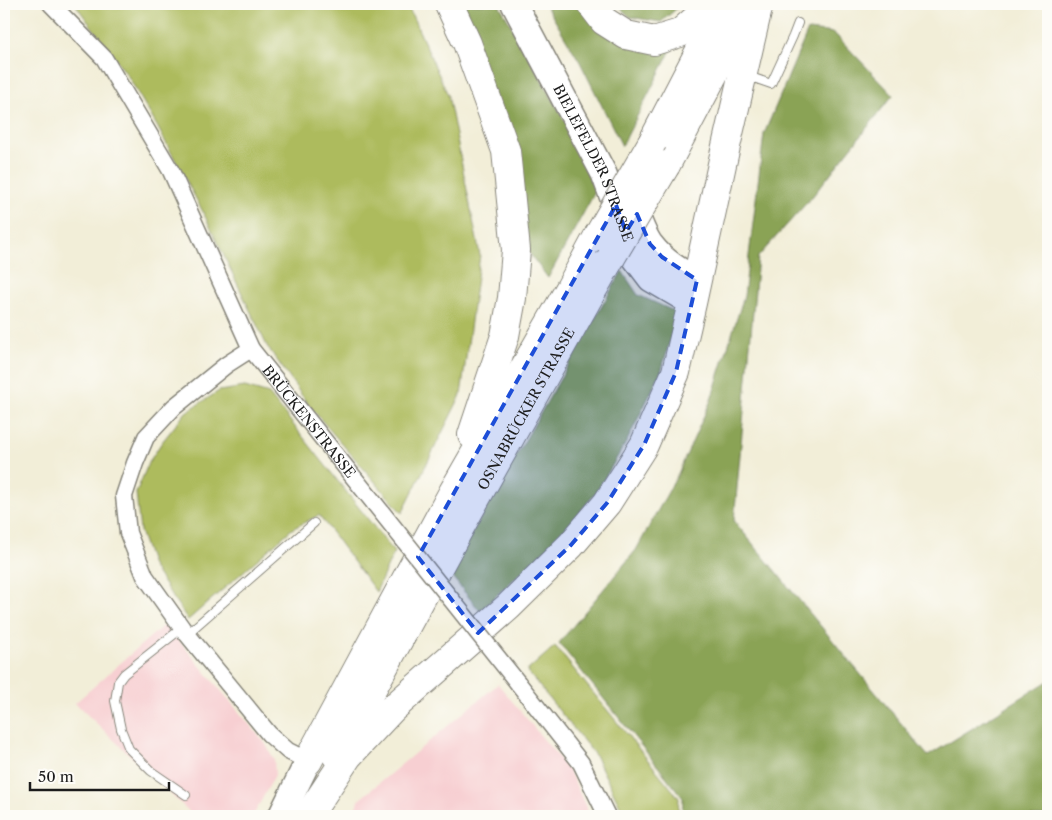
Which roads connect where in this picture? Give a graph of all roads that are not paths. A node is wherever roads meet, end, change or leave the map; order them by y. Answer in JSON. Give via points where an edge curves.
{"nodes":[{"id":1,"x":52,"y":4,"type":"edge"},
{"id":2,"x":449,"y":4,"type":"edge"},
{"id":3,"x":514,"y":4,"type":"edge"},
{"id":4,"x":527,"y":4,"type":"edge"},
{"id":5,"x":590,"y":4,"type":"edge"},
{"id":6,"x":705,"y":4,"type":"edge"},
{"id":7,"x":724,"y":4,"type":"edge"},
{"id":8,"x":750,"y":4,"type":"edge"},
{"id":9,"x":760,"y":4,"type":"edge"},
{"id":10,"x":798,"y":23,"type":"dead end"},
{"id":11,"x":743,"y":75,"type":"junction"},
{"id":12,"x":695,"y":291,"type":"junction"},
{"id":13,"x":251,"y":349,"type":"junction"},
{"id":14,"x":453,"y":492,"type":"junction"},
{"id":15,"x":314,"y":523,"type":"dead end"},
{"id":16,"x":185,"y":631,"type":"junction"},
{"id":17,"x":308,"y":761,"type":"junction"},
{"id":18,"x":186,"y":795,"type":"dead end"},
{"id":19,"x":282,"y":816,"type":"edge"},
{"id":20,"x":304,"y":816,"type":"edge"},
{"id":21,"x":308,"y":816,"type":"edge"},
{"id":22,"x":607,"y":816,"type":"edge"}],
"edges":[{"from":1,"to":13,"type":"street","name":"BRÜCKENSTRASSE","via":[[104,58],[171,171]]},
{"from":2,"to":14,"type":"highway","via":[[467,43],[506,151],[516,250],[505,336]]},
{"from":3,"to":12,"type":"main road","name":"BIELEFELDER STRASSE","via":[[604,174],[635,258],[651,279]]},
{"from":4,"to":12,"type":"main road","name":"BIELEFELDER STRASSE","via":[[615,164],[650,244]]},
{"from":5,"to":6,"type":"highway","via":[[604,22],[626,35],[654,41],[680,33],[697,18]]},
{"from":7,"to":14,"type":"highway","name":"OSNABRÜCKER STRASSE","bridge":true,"via":[[653,141]]},
{"from":8,"to":20,"type":"highway","name":"OSNABRÜCKER STRASSE","bridge":true,"via":[[666,165],[464,520]]},
{"from":9,"to":11,"type":"highway"},
{"from":10,"to":11,"type":"lane","via":[[771,84]]},
{"from":11,"to":12,"type":"highway"},
{"from":12,"to":21,"type":"highway","via":[[676,372],[644,445],[607,503],[572,545],[508,607],[392,708],[348,756]]},
{"from":13,"to":16,"type":"street","via":[[174,407],[146,437],[124,496],[128,533],[145,576]]},
{"from":13,"to":22,"type":"street","name":"BRÜCKENSTRASSE","bridge":true,"via":[[581,763]]},
{"from":14,"to":17,"type":"highway","name":"OSNABRÜCKER STRASSE"},
{"from":15,"to":16,"type":"lane"},
{"from":16,"to":17,"type":"street","via":[[269,734],[288,751]]},
{"from":16,"to":18,"type":"lane","via":[[124,674],[118,682],[115,701],[129,749],[151,772]]},
{"from":17,"to":19,"type":"main road","name":"OSNABRÜCKER STRASSE"}]}
